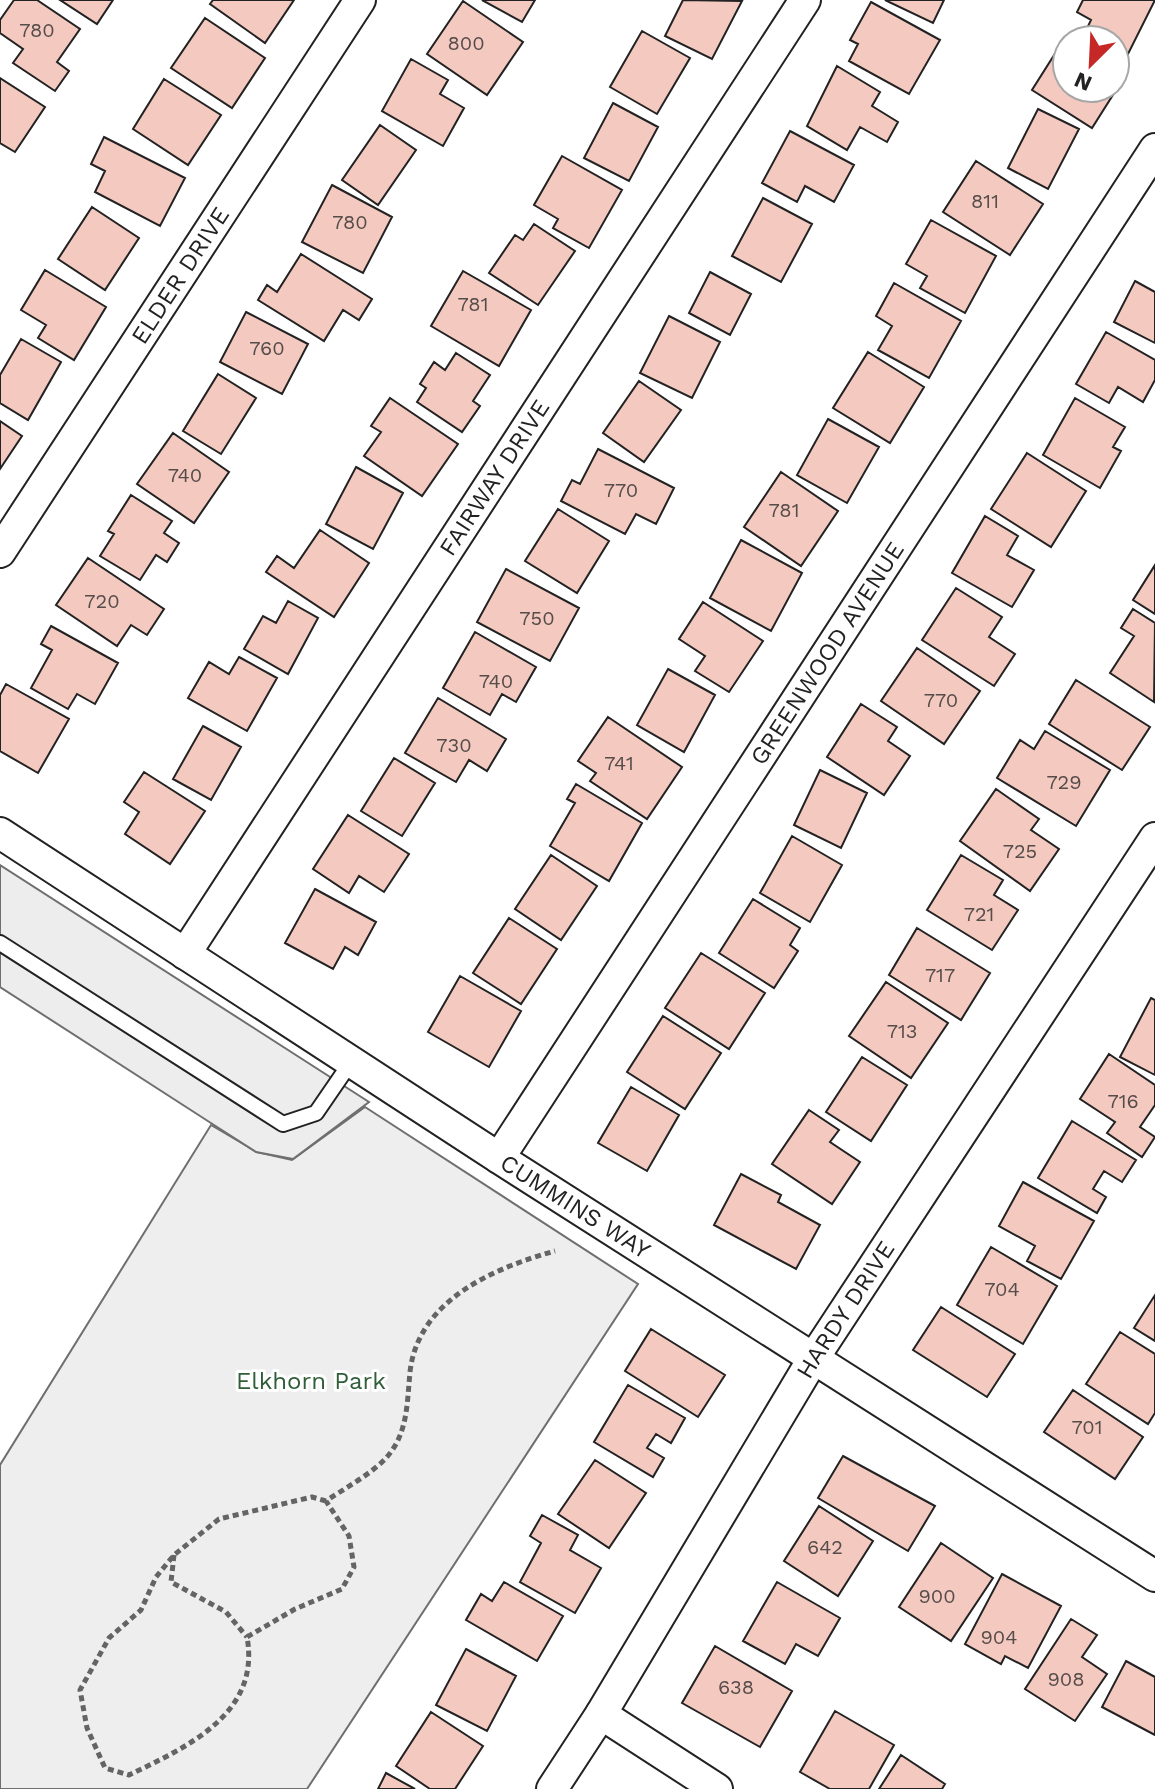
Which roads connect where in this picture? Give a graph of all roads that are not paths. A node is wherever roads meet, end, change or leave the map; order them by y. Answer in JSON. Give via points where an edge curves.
{"nodes":[{"id":1,"x":360,"y":0,"type":"edge"},
{"id":2,"x":805,"y":0,"type":"edge"},
{"id":3,"x":1155,"y":149,"type":"edge"},
{"id":4,"x":0,"y":552,"type":"edge"},
{"id":5,"x":0,"y":833,"type":"edge"},
{"id":6,"x":1155,"y":838,"type":"edge"},
{"id":7,"x":0,"y":943,"type":"edge"},
{"id":8,"x":185,"y":954,"type":"junction"},
{"id":9,"x":351,"y":1062,"type":"junction"},
{"id":10,"x":499,"y":1158,"type":"junction"},
{"id":11,"x":813,"y":1359,"type":"junction"},
{"id":12,"x":1151,"y":1565,"type":"edge"},
{"id":13,"x":601,"y":1714,"type":"junction"},
{"id":14,"x":552,"y":1789,"type":"edge"},
{"id":15,"x":717,"y":1789,"type":"edge"}],
"edges":[{"from":1,"to":4,"type":"street","name":"ELDER DRIVE"},
{"from":2,"to":8,"type":"street","name":"FAIRWAY DRIVE"},
{"from":3,"to":10,"type":"street","name":"GREENWOOD AVENUE"},
{"from":5,"to":8,"type":"street","name":"CUMMINS WAY"},
{"from":6,"to":11,"type":"street","name":"HARDY DRIVE"},
{"from":7,"to":9,"type":"lane","via":[[283,1124],[316,1113]]},
{"from":8,"to":9,"type":"street","name":"CUMMINS WAY"},
{"from":9,"to":10,"type":"street","name":"CUMMINS WAY"},
{"from":10,"to":11,"type":"street","name":"CUMMINS WAY"},
{"from":11,"to":12,"type":"street","name":"CUMMINS WAY"},
{"from":11,"to":13,"type":"street","name":"HARDY DRIVE"},
{"from":13,"to":14,"type":"street","name":"HARDY DRIVE"},
{"from":13,"to":15,"type":"street"}]}
